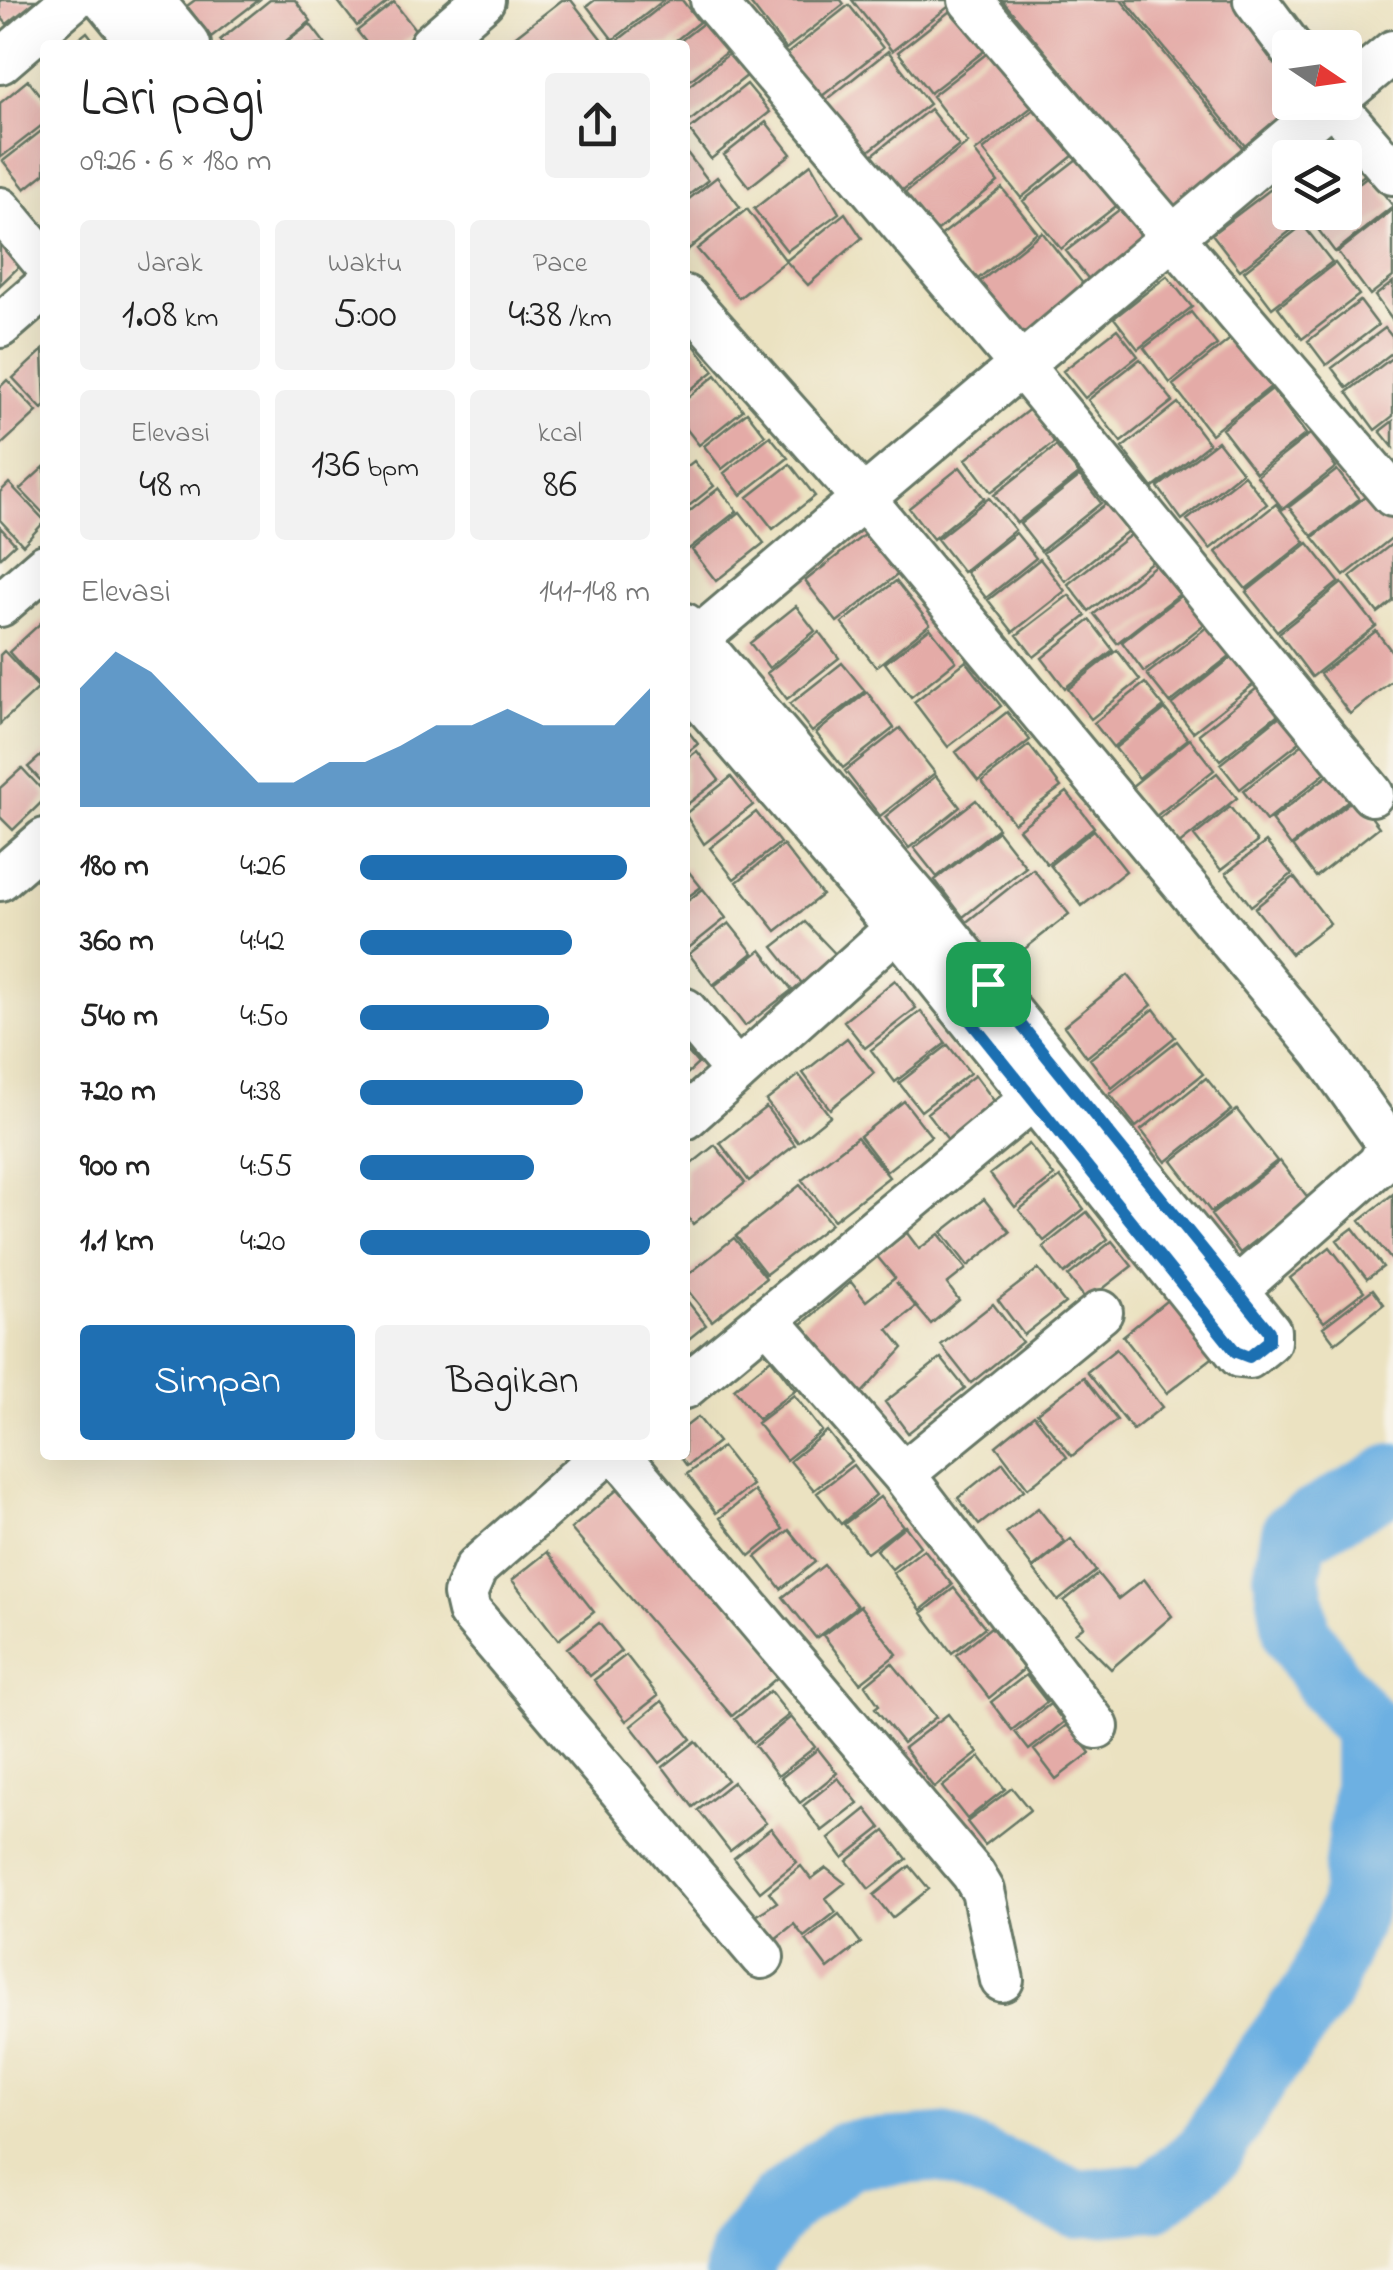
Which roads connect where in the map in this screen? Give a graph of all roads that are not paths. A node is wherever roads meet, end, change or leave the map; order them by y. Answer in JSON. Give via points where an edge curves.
{"nodes":[{"id":1,"x":72,"y":0,"type":"edge"},
{"id":2,"x":105,"y":0,"type":"edge"},
{"id":3,"x":152,"y":0,"type":"edge"},
{"id":4,"x":484,"y":0,"type":"edge"},
{"id":5,"x":712,"y":0,"type":"edge"},
{"id":6,"x":970,"y":0,"type":"edge"},
{"id":7,"x":1254,"y":0,"type":"edge"},
{"id":8,"x":441,"y":30,"type":"edge"},
{"id":9,"x":1276,"y":30,"type":"edge"},
{"id":10,"x":138,"y":40,"type":"edge"},
{"id":11,"x":185,"y":40,"type":"edge"},
{"id":12,"x":1393,"y":52,"type":"edge"},
{"id":13,"x":0,"y":62,"type":"edge"},
{"id":14,"x":1362,"y":78,"type":"edge"},
{"id":15,"x":1312,"y":120,"type":"edge"},
{"id":16,"x":1347,"y":120,"type":"edge"},
{"id":17,"x":1393,"y":174,"type":"edge"},
{"id":18,"x":0,"y":209,"type":"edge"},
{"id":19,"x":1174,"y":241,"type":"junction"},
{"id":20,"x":40,"y":256,"type":"edge"},
{"id":21,"x":40,"y":291,"type":"edge"},
{"id":22,"x":690,"y":303,"type":"edge"},
{"id":23,"x":0,"y":326,"type":"edge"},
{"id":24,"x":1021,"y":365,"type":"junction"},
{"id":25,"x":1393,"y":495,"type":"edge"},
{"id":26,"x":864,"y":499,"type":"junction"},
{"id":27,"x":40,"y":570,"type":"edge"},
{"id":28,"x":0,"y":604,"type":"edge"},
{"id":29,"x":691,"y":632,"type":"edge"},
{"id":30,"x":690,"y":687,"type":"edge"},
{"id":31,"x":1372,"y":794,"type":"dead end"},
{"id":32,"x":40,"y":844,"type":"edge"},
{"id":33,"x":0,"y":879,"type":"edge"},
{"id":34,"x":897,"y":928,"type":"junction"},
{"id":35,"x":974,"y":996,"type":"junction"},
{"id":36,"x":690,"y":1016,"type":"edge"},
{"id":37,"x":738,"y":1072,"type":"junction"},
{"id":38,"x":1033,"y":1098,"type":"junction"},
{"id":39,"x":690,"y":1114,"type":"edge"},
{"id":40,"x":1222,"y":1302,"type":"junction"},
{"id":41,"x":1101,"y":1312,"type":"dead end"},
{"id":42,"x":768,"y":1319,"type":"junction"},
{"id":43,"x":690,"y":1384,"type":"edge"},
{"id":44,"x":598,"y":1460,"type":"edge"},
{"id":45,"x":623,"y":1460,"type":"edge"},
{"id":46,"x":903,"y":1474,"type":"junction"},
{"id":47,"x":1098,"y":1727,"type":"dead end"},
{"id":48,"x":762,"y":1956,"type":"dead end"},
{"id":49,"x":1002,"y":1980,"type":"dead end"}],
"edges":[{"from":1,"to":13,"type":"street"},
{"from":2,"to":10,"type":"street"},
{"from":3,"to":11,"type":"street"},
{"from":4,"to":8,"type":"street"},
{"from":5,"to":24,"type":"street"},
{"from":6,"to":19,"type":"street"},
{"from":7,"to":9,"type":"street"},
{"from":12,"to":14,"type":"street"},
{"from":15,"to":19,"type":"street"},
{"from":16,"to":17,"type":"street"},
{"from":18,"to":20,"type":"street"},
{"from":19,"to":24,"type":"street"},
{"from":19,"to":25,"type":"street"},
{"from":21,"to":23,"type":"street"},
{"from":22,"to":26,"type":"street"},
{"from":24,"to":26,"type":"street"},
{"from":24,"to":31,"type":"street"},
{"from":26,"to":29,"type":"street"},
{"from":26,"to":40,"type":"street","via":[[1324,1054],[1385,1139],[1383,1160],[1351,1193]]},
{"from":27,"to":28,"type":"street"},
{"from":29,"to":35,"type":"street"},
{"from":30,"to":34,"type":"street"},
{"from":32,"to":33,"type":"street"},
{"from":34,"to":35,"type":"street"},
{"from":34,"to":37,"type":"street"},
{"from":35,"to":38,"type":"street"},
{"from":35,"to":40,"type":"street"},
{"from":36,"to":37,"type":"street"},
{"from":37,"to":39,"type":"street"},
{"from":38,"to":40,"type":"street"},
{"from":38,"to":42,"type":"street"},
{"from":41,"to":46,"type":"street"},
{"from":42,"to":43,"type":"street"},
{"from":42,"to":46,"type":"street"},
{"from":44,"to":48,"type":"street","via":[[476,1568],[465,1594],[469,1611]]},
{"from":45,"to":49,"type":"street","via":[[973,1874],[983,1890]]},
{"from":46,"to":47,"type":"street"}]}
